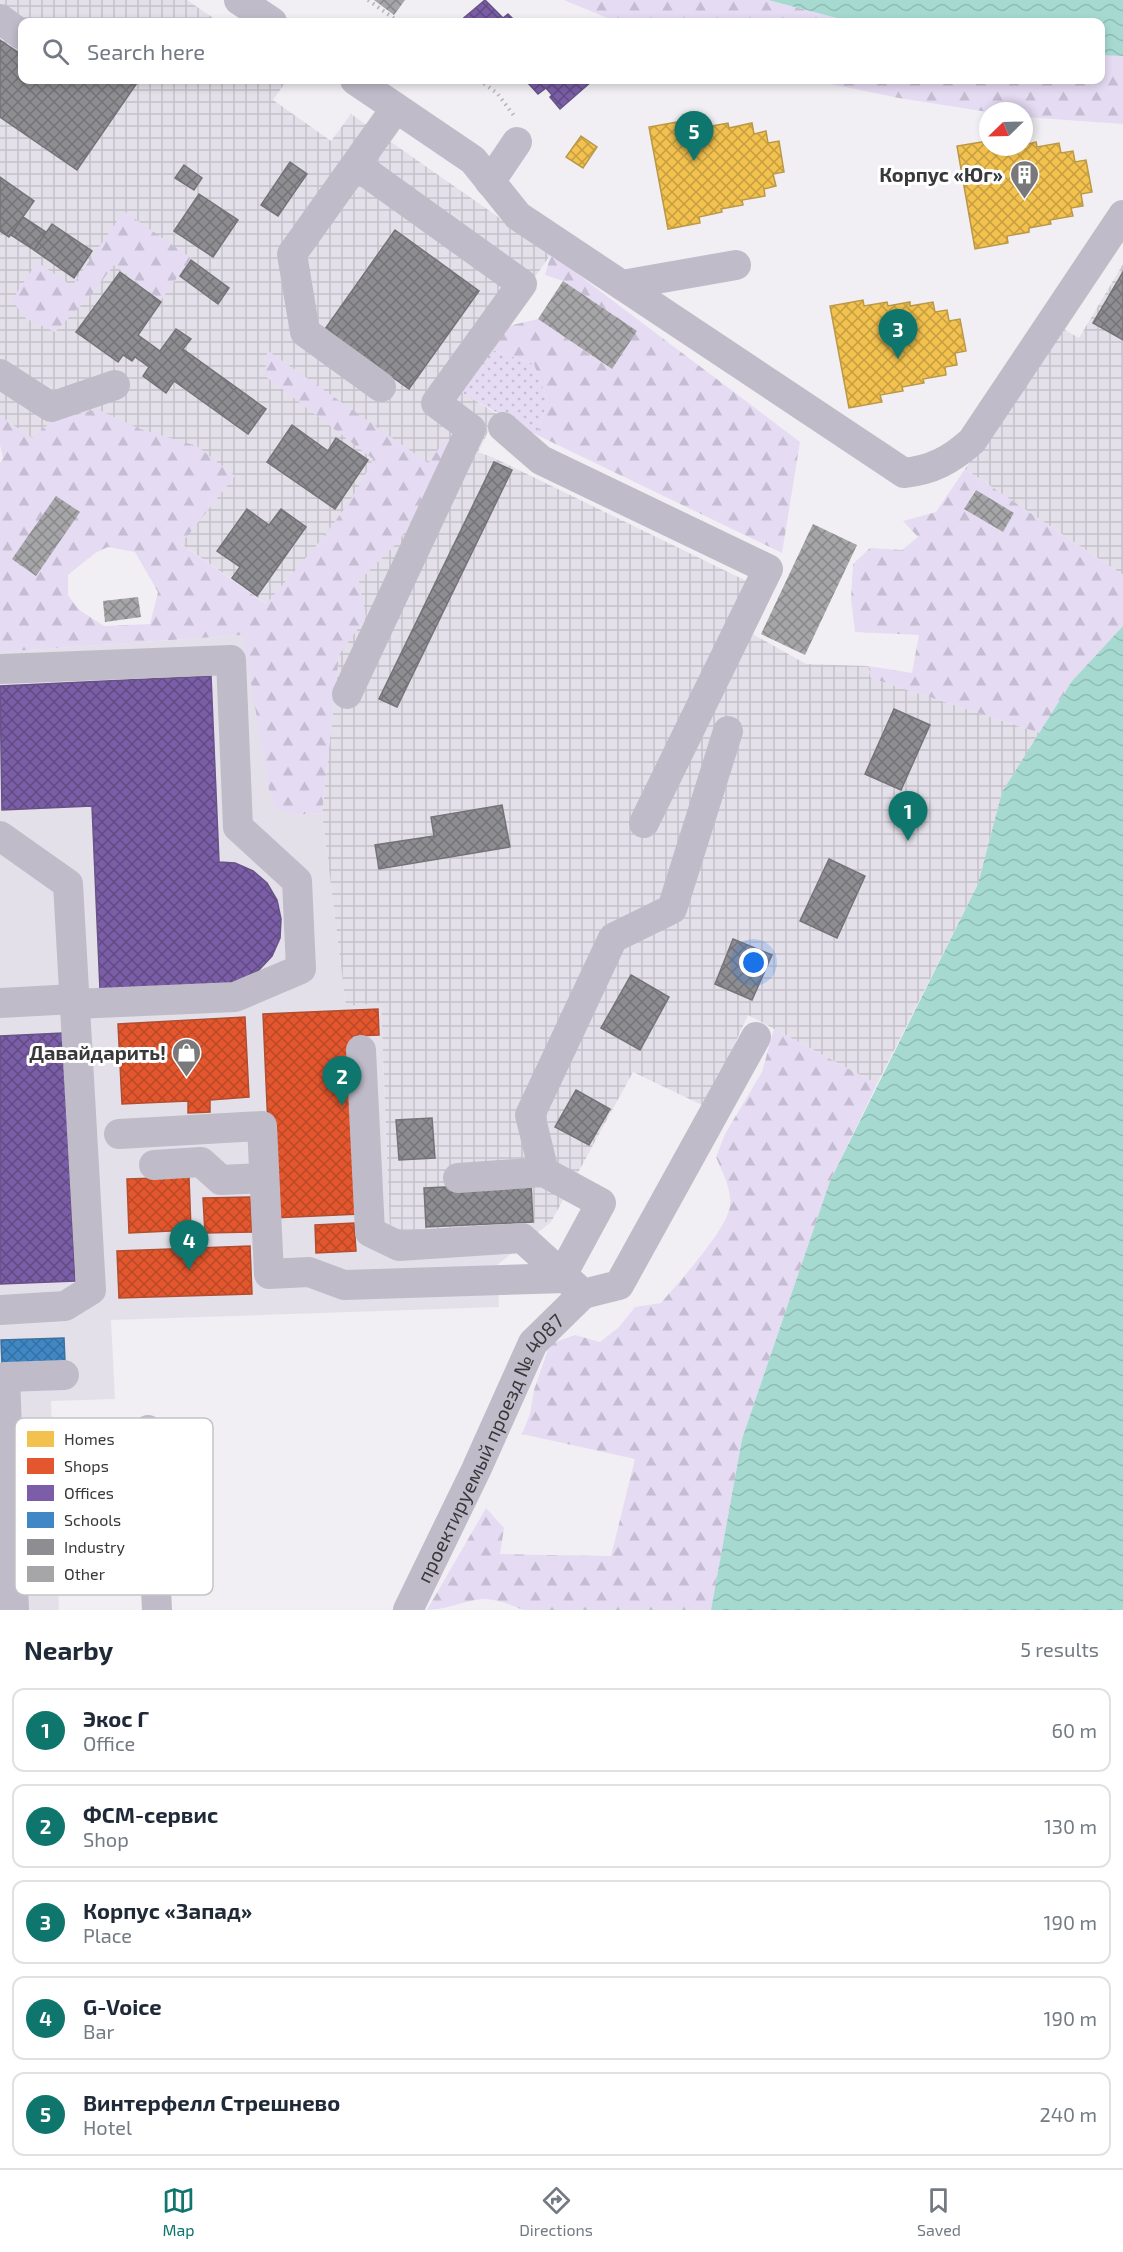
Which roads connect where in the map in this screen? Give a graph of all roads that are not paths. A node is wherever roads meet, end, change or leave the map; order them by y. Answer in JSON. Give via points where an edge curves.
{"nodes":[{"id":1,"x":239,"y":0,"type":"edge"},
{"id":2,"x":266,"y":18,"type":"edge"},
{"id":3,"x":0,"y":19,"type":"edge"},
{"id":4,"x":18,"y":31,"type":"edge"},
{"id":5,"x":361,"y":84,"type":"edge"},
{"id":6,"x":396,"y":108,"type":"junction"},
{"id":7,"x":517,"y":142,"type":"road end"},
{"id":8,"x":356,"y":165,"type":"junction"},
{"id":9,"x":481,"y":171,"type":"junction"},
{"id":10,"x":1123,"y":215,"type":"edge"},
{"id":11,"x":736,"y":265,"type":"dead end"},
{"id":12,"x":622,"y":285,"type":"junction"},
{"id":13,"x":0,"y":374,"type":"edge"},
{"id":14,"x":115,"y":386,"type":"dead end"},
{"id":15,"x":381,"y":387,"type":"dead end"},
{"id":16,"x":503,"y":428,"type":"dead end"},
{"id":17,"x":0,"y":669,"type":"edge"},
{"id":18,"x":347,"y":694,"type":"dead end"},
{"id":19,"x":728,"y":731,"type":"dead end"},
{"id":20,"x":644,"y":823,"type":"dead end"},
{"id":21,"x":0,"y":836,"type":"edge"},
{"id":22,"x":74,"y":1002,"type":"junction"},
{"id":23,"x":0,"y":1003,"type":"edge"},
{"id":24,"x":756,"y":1037,"type":"dead end"},
{"id":25,"x":361,"y":1050,"type":"dead end"},
{"id":26,"x":119,"y":1134,"type":"dead end"},
{"id":27,"x":154,"y":1164,"type":"dead end"},
{"id":28,"x":544,"y":1172,"type":"junction"},
{"id":29,"x":264,"y":1178,"type":"junction"},
{"id":30,"x":458,"y":1178,"type":"dead end"},
{"id":31,"x":570,"y":1282,"type":"junction"},
{"id":32,"x":0,"y":1310,"type":"edge"},
{"id":33,"x":2,"y":1374,"type":"edge"},
{"id":34,"x":64,"y":1375,"type":"dead end"},
{"id":35,"x":156,"y":1595,"type":"edge"},
{"id":36,"x":14,"y":1610,"type":"edge"},
{"id":37,"x":157,"y":1610,"type":"edge"},
{"id":38,"x":408,"y":1610,"type":"edge"}],
"edges":[{"from":1,"to":2,"type":"street"},
{"from":3,"to":4,"type":"street"},
{"from":5,"to":6,"type":"street"},
{"from":6,"to":8,"type":"street"},
{"from":6,"to":9,"type":"street"},
{"from":7,"to":9,"type":"street"},
{"from":8,"to":15,"type":"street","via":[[292,254],[304,332]]},
{"from":8,"to":18,"type":"street","via":[[522,284],[436,404],[471,429]]},
{"from":9,"to":12,"type":"street","via":[[518,216]]},
{"from":10,"to":12,"type":"street","via":[[972,441],[936,467],[896,480]]},
{"from":11,"to":12,"type":"street"},
{"from":13,"to":14,"type":"street","via":[[51,407]]},
{"from":16,"to":20,"type":"street","via":[[542,460],[768,569]]},
{"from":17,"to":22,"type":"street","via":[[231,660],[238,827],[297,881],[301,969],[235,997]]},
{"from":19,"to":28,"type":"street","via":[[672,909],[612,938],[530,1115]]},
{"from":21,"to":22,"type":"street","via":[[68,884]]},
{"from":22,"to":23,"type":"street"},
{"from":22,"to":32,"type":"street","via":[[91,1290],[65,1306]]},
{"from":24,"to":31,"type":"street","via":[[619,1285]]},
{"from":25,"to":31,"type":"street","via":[[370,1232],[399,1246],[522,1238]]},
{"from":26,"to":29,"type":"street","via":[[262,1126]]},
{"from":27,"to":29,"type":"street","via":[[201,1162],[221,1180]]},
{"from":28,"to":30,"type":"street"},
{"from":28,"to":31,"type":"street","via":[[601,1203]]},
{"from":29,"to":31,"type":"street","via":[[269,1274],[309,1272],[344,1285]]},
{"from":31,"to":38,"type":"street","name":"проектируемый проезд № 4087","via":[[533,1343]]},
{"from":33,"to":34,"type":"street"},
{"from":33,"to":36,"type":"street"},
{"from":35,"to":37,"type":"street"}]}
